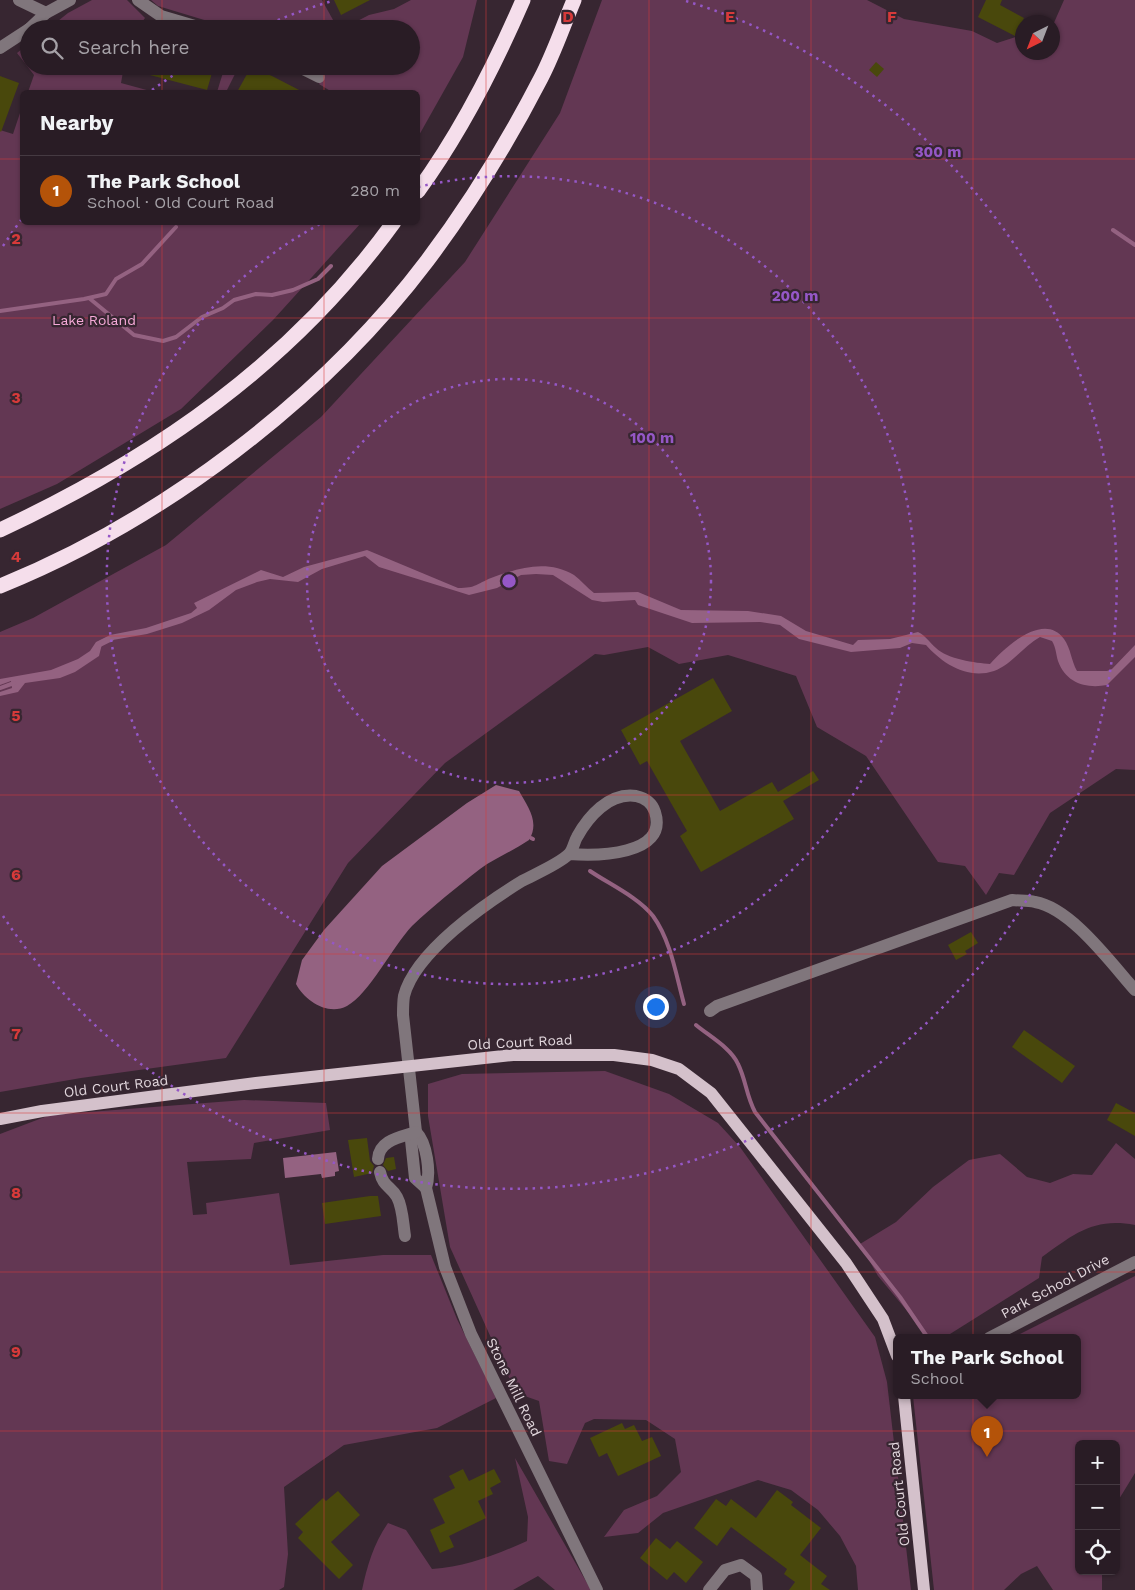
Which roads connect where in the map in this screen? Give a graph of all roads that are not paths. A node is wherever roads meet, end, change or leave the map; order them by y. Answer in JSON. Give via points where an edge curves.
{"nodes":[{"id":1,"x":19,"y":0,"type":"edge"},
{"id":2,"x":70,"y":0,"type":"edge"},
{"id":3,"x":138,"y":0,"type":"edge"},
{"id":4,"x":523,"y":0,"type":"edge"},
{"id":5,"x":574,"y":0,"type":"edge"},
{"id":6,"x":46,"y":13,"type":"junction"},
{"id":7,"x":39,"y":20,"type":"edge"},
{"id":8,"x":175,"y":20,"type":"edge"},
{"id":9,"x":20,"y":35,"type":"edge"},
{"id":10,"x":0,"y":48,"type":"edge"},
{"id":11,"x":315,"y":75,"type":"edge"},
{"id":12,"x":319,"y":77,"type":"dead end"},
{"id":13,"x":420,"y":188,"type":"edge"},
{"id":14,"x":392,"y":225,"type":"edge"},
{"id":15,"x":0,"y":530,"type":"edge"},
{"id":16,"x":0,"y":586,"type":"edge"},
{"id":17,"x":569,"y":854,"type":"junction"},
{"id":18,"x":1135,"y":990,"type":"edge"},
{"id":19,"x":710,"y":1011,"type":"dead end"},
{"id":20,"x":408,"y":1066,"type":"junction"},
{"id":21,"x":0,"y":1119,"type":"edge"},
{"id":22,"x":416,"y":1132,"type":"junction"},
{"id":23,"x":405,"y":1236,"type":"dead end"},
{"id":24,"x":1135,"y":1262,"type":"edge"},
{"id":25,"x":996,"y":1334,"type":"edge"},
{"id":26,"x":893,"y":1345,"type":"edge"},
{"id":27,"x":904,"y":1399,"type":"edge"},
{"id":28,"x":597,"y":1590,"type":"edge"},
{"id":29,"x":709,"y":1590,"type":"edge"},
{"id":30,"x":757,"y":1590,"type":"edge"},
{"id":31,"x":924,"y":1590,"type":"edge"}],
"edges":[{"from":1,"to":6,"type":"street"},
{"from":2,"to":6,"type":"street"},
{"from":3,"to":8,"type":"street","via":[[161,16]]},
{"from":4,"to":13,"type":"highway","via":[[466,118]]},
{"from":5,"to":16,"type":"highway","via":[[542,76],[506,144],[466,208],[426,262],[350,349],[263,427],[179,489],[82,547]]},
{"from":6,"to":7,"type":"street"},
{"from":9,"to":10,"type":"street"},
{"from":11,"to":12,"type":"street"},
{"from":14,"to":15,"type":"highway","via":[[350,278],[313,317],[275,354],[195,419],[104,478]]},
{"from":17,"to":17,"type":"street","via":[[587,821],[600,808],[618,798],[633,796],[645,798],[653,805],[657,824],[654,835],[645,843],[606,855]]},
{"from":17,"to":20,"type":"street","name":"Stone Mill Road","via":[[476,910],[421,965],[404,995]]},
{"from":18,"to":19,"type":"street","via":[[1077,926],[1061,914],[1036,902],[1012,900]]},
{"from":20,"to":21,"type":"main road","name":"Old Court Road","via":[[42,1111]]},
{"from":20,"to":22,"type":"street","name":"Stone Mill Road"},
{"from":20,"to":26,"type":"main road","name":"Old Court Road","via":[[562,1054],[638,1058],[679,1069],[711,1093],[846,1263],[883,1319]]},
{"from":22,"to":23,"type":"street","via":[[390,1141],[380,1150],[383,1184],[396,1196],[400,1205]]},
{"from":22,"to":28,"type":"street","name":"Stone Mill Road","via":[[423,1139],[426,1188],[445,1267],[471,1334]]},
{"from":24,"to":25,"type":"street","name":"Park School Drive"},
{"from":27,"to":31,"type":"main road","name":"Old Court Road"},
{"from":29,"to":30,"type":"street","via":[[725,1570],[741,1566],[756,1576]]}]}
